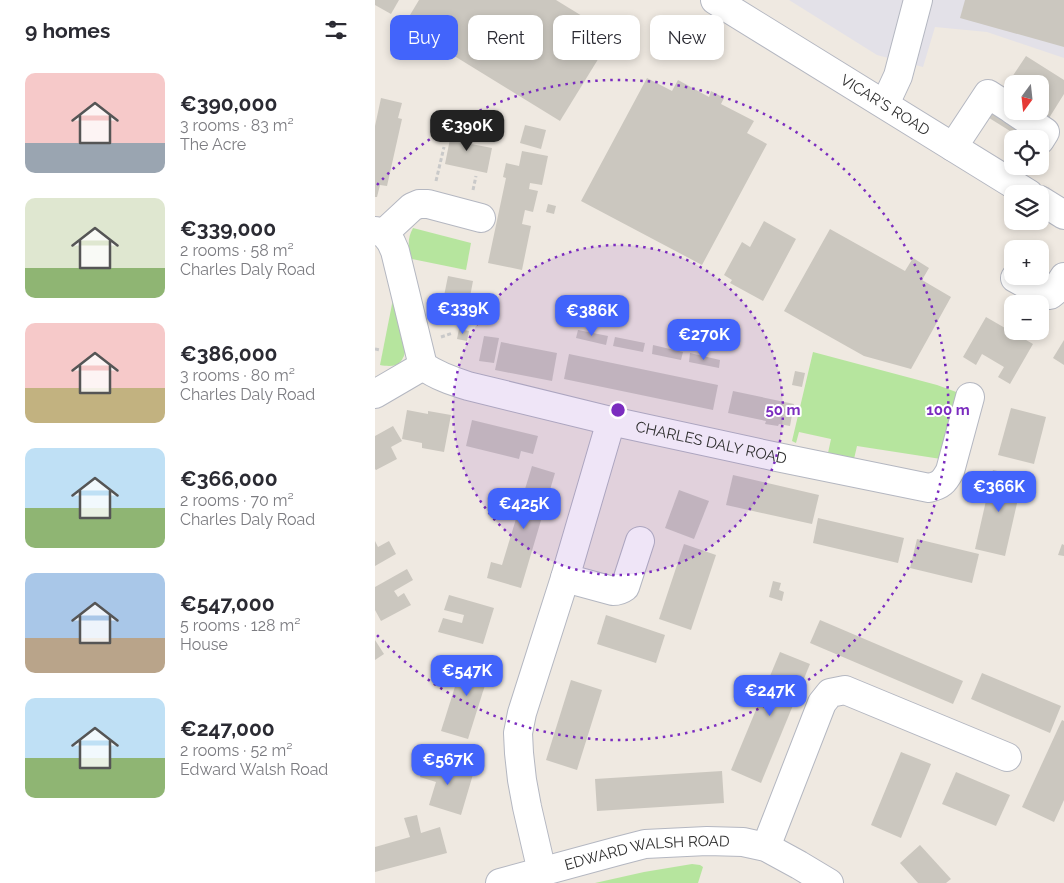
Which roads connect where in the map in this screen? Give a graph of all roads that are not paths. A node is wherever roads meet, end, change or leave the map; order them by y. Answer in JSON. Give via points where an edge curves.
{"nodes":[{"id":1,"x":715,"y":0,"type":"edge"},
{"id":2,"x":918,"y":0,"type":"edge"},
{"id":3,"x":885,"y":104,"type":"junction"},
{"id":4,"x":1004,"y":105,"type":"edge"},
{"id":5,"x":1027,"y":120,"type":"edge"},
{"id":6,"x":1042,"y":130,"type":"edge"},
{"id":7,"x":953,"y":147,"type":"junction"},
{"id":8,"x":1022,"y":181,"type":"edge"},
{"id":9,"x":1049,"y":206,"type":"edge"},
{"id":10,"x":1064,"y":215,"type":"edge"},
{"id":11,"x":481,"y":218,"type":"dead end"},
{"id":12,"x":379,"y":232,"type":"edge"},
{"id":13,"x":1064,"y":277,"type":"edge"},
{"id":14,"x":1028,"y":285,"type":"edge"},
{"id":15,"x":423,"y":366,"type":"junction"},
{"id":16,"x":375,"y":394,"type":"edge"},
{"id":17,"x":970,"y":397,"type":"dead end"},
{"id":18,"x":611,"y":421,"type":"junction"},
{"id":19,"x":640,"y":541,"type":"dead end"},
{"id":20,"x":565,"y":578,"type":"junction"},
{"id":21,"x":1007,"y":757,"type":"dead end"},
{"id":22,"x":766,"y":847,"type":"junction"},
{"id":23,"x":542,"y":872,"type":"junction"},
{"id":24,"x":500,"y":883,"type":"edge"},
{"id":25,"x":829,"y":883,"type":"edge"}],
"edges":[{"from":1,"to":3,"type":"street","name":"VICAR'S ROAD"},
{"from":2,"to":3,"type":"street","via":[[898,76]]},
{"from":3,"to":7,"type":"street","name":"VICAR'S ROAD"},
{"from":4,"to":7,"type":"street","via":[[988,94]]},
{"from":5,"to":6,"type":"street"},
{"from":7,"to":8,"type":"street","name":"VICAR'S ROAD"},
{"from":9,"to":10,"type":"street"},
{"from":11,"to":12,"type":"street","via":[[419,204]]},
{"from":12,"to":15,"type":"street","via":[[395,251]]},
{"from":13,"to":14,"type":"street","via":[[1050,295]]},
{"from":15,"to":16,"type":"street"},
{"from":15,"to":18,"type":"street","name":"CHARLES DALY ROAD","via":[[434,374],[469,386]]},
{"from":17,"to":18,"type":"street","name":"CHARLES DALY ROAD","via":[[950,471],[938,486],[929,488]]},
{"from":18,"to":20,"type":"street"},
{"from":19,"to":20,"type":"street","via":[[625,587],[618,591]]},
{"from":20,"to":23,"type":"street","via":[[518,733],[527,808]]},
{"from":21,"to":22,"type":"street","via":[[845,690],[830,693],[822,703]]},
{"from":22,"to":23,"type":"street","name":"EDWARD WALSH ROAD","via":[[707,840],[645,844]]},
{"from":22,"to":25,"type":"street","name":"EDWARD WALSH ROAD"},
{"from":23,"to":24,"type":"street","name":"EDWARD WALSH ROAD"}]}
